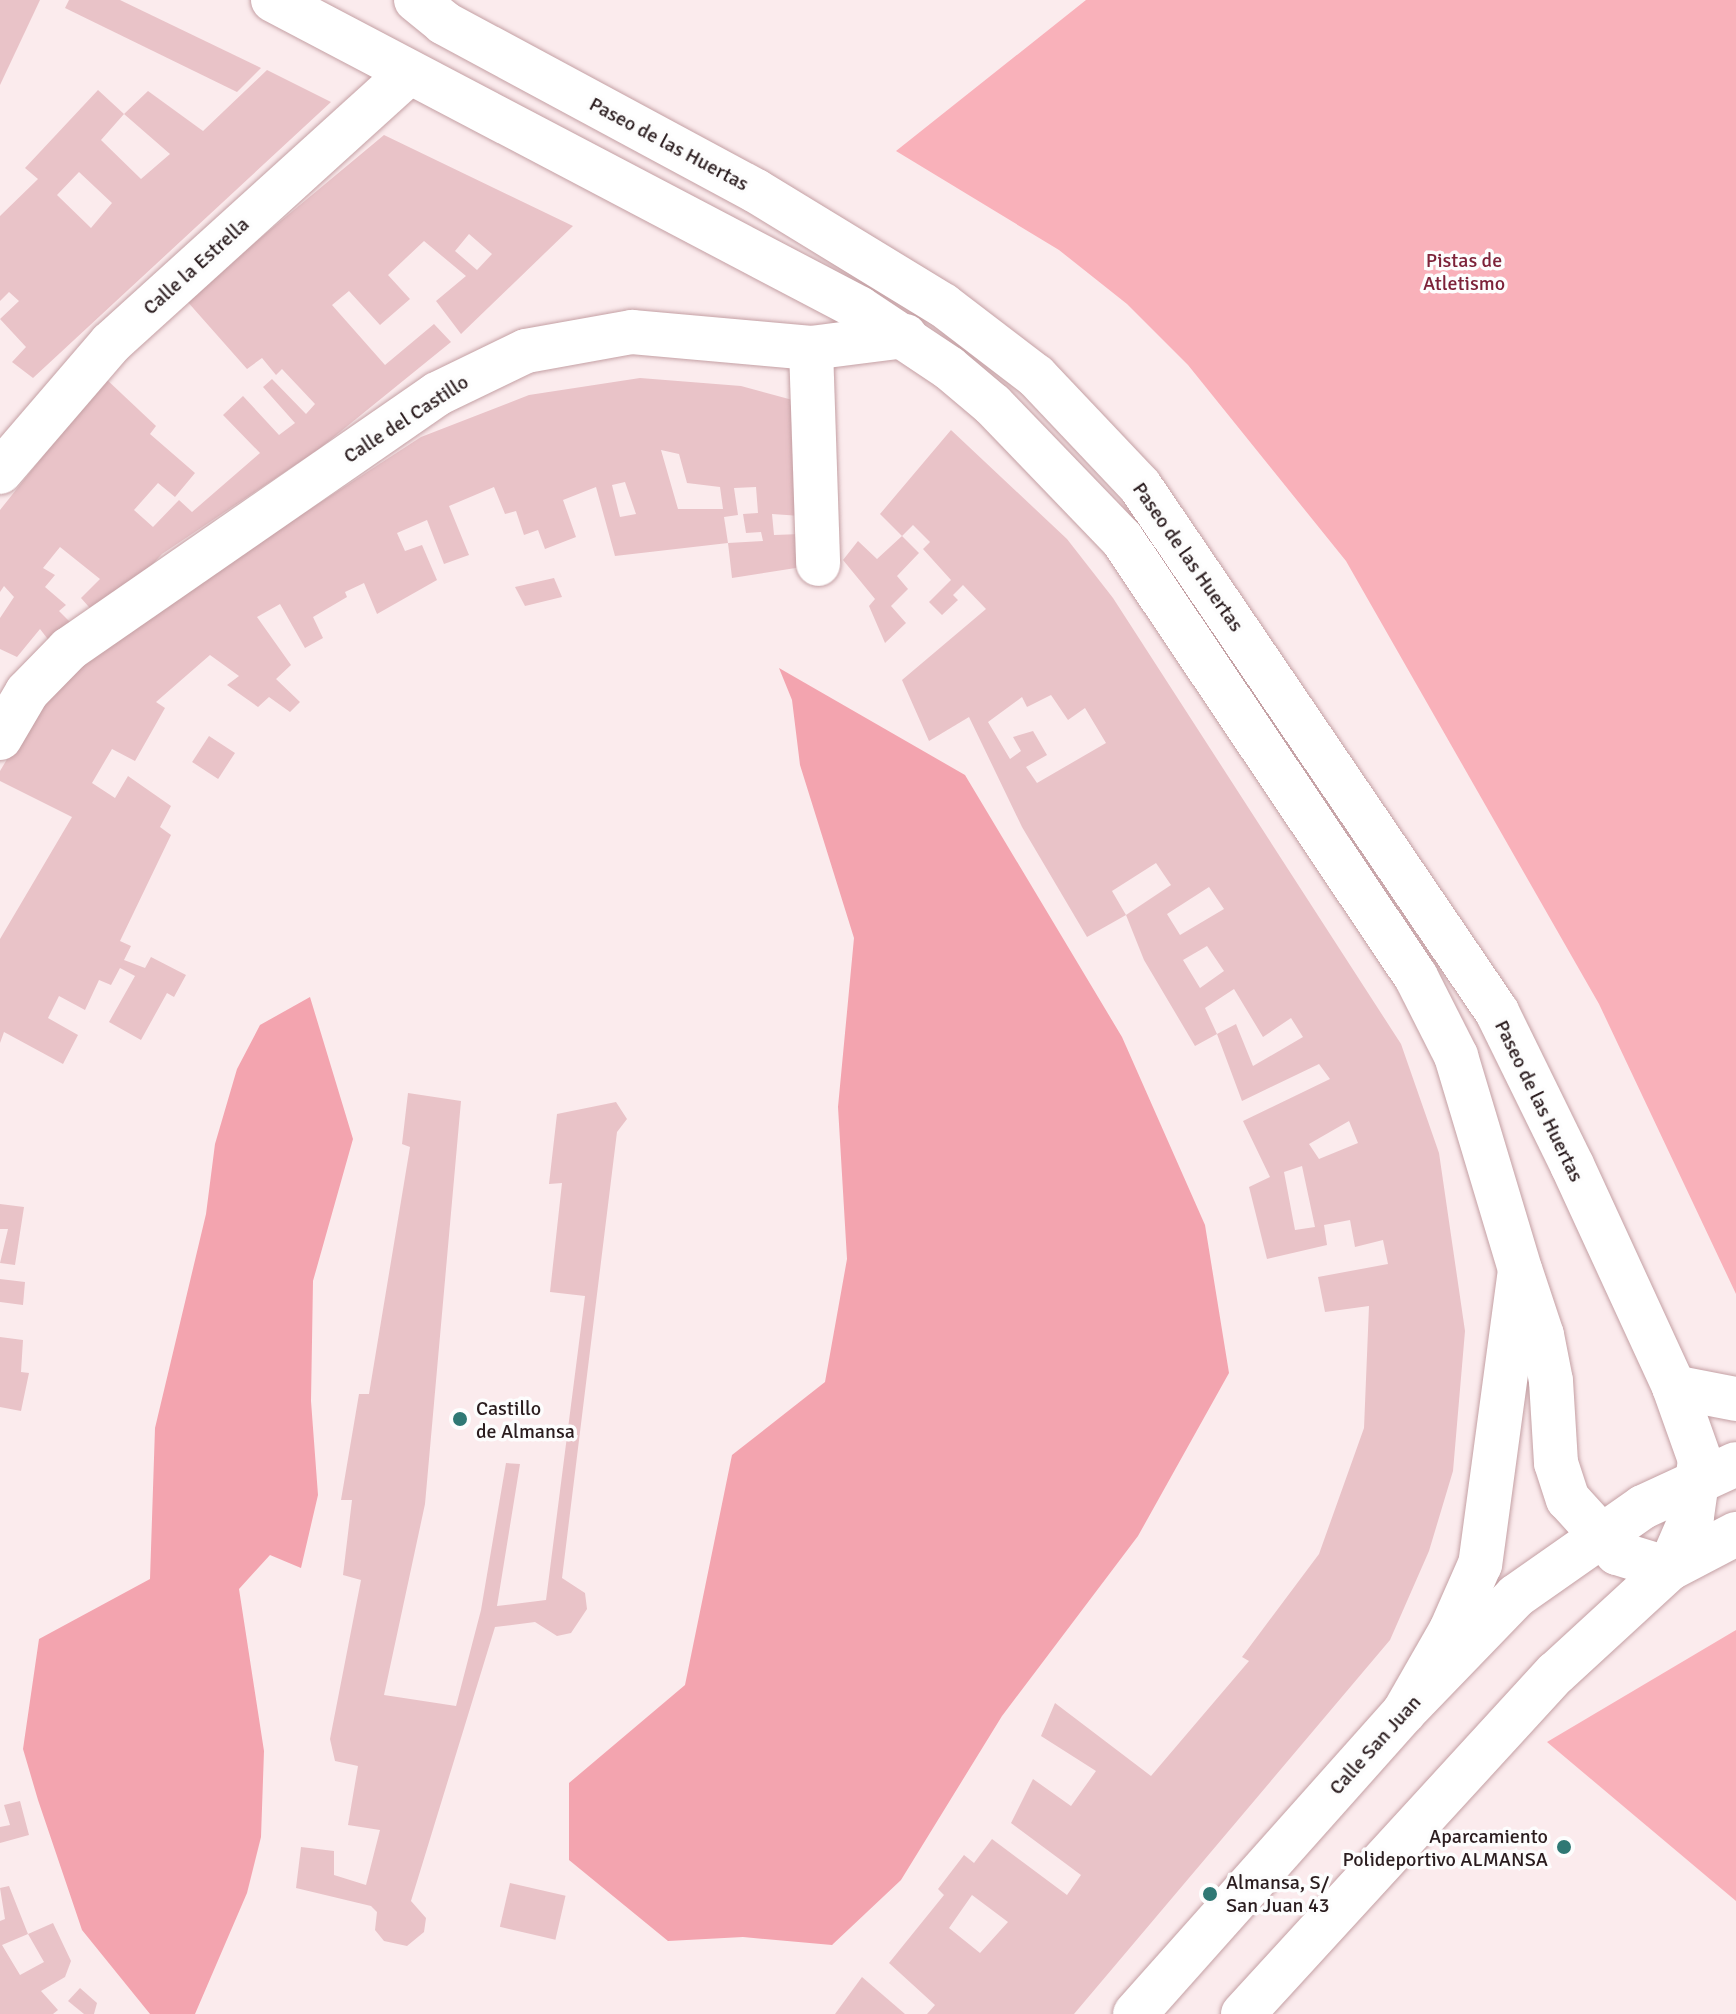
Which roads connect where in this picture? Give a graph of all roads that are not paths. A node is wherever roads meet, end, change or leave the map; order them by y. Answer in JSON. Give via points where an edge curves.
{"nodes":[{"id":1,"x":273,"y":0,"type":"edge"},
{"id":2,"x":416,"y":0,"type":"edge"},
{"id":3,"x":407,"y":75,"type":"junction"},
{"id":4,"x":905,"y":336,"type":"junction"},
{"id":5,"x":811,"y":348,"type":"junction"},
{"id":6,"x":0,"y":472,"type":"edge"},
{"id":7,"x":818,"y":564,"type":"dead end"},
{"id":8,"x":0,"y":738,"type":"edge"},
{"id":9,"x":1520,"y":1270,"type":"junction"},
{"id":10,"x":1674,"y":1387,"type":"junction"},
{"id":11,"x":1736,"y":1399,"type":"edge"},
{"id":12,"x":1718,"y":1471,"type":"edge"},
{"id":13,"x":1736,"y":1534,"type":"edge"},
{"id":14,"x":1598,"y":1537,"type":"junction"},
{"id":15,"x":1669,"y":1569,"type":"junction"},
{"id":16,"x":1404,"y":1712,"type":"junction"},
{"id":17,"x":1135,"y":2014,"type":"edge"},
{"id":18,"x":1243,"y":2014,"type":"edge"}],
"edges":[{"from":1,"to":3,"type":"street"},
{"from":2,"to":10,"type":"street","name":"Paseo de las Huertas","via":[[444,23],[756,191],[943,305],[1036,376],[1118,462],[1167,525],[1497,1012]]},
{"from":3,"to":4,"type":"street","via":[[768,258]]},
{"from":3,"to":6,"type":"street","name":"Calle la Estrella","via":[[111,343]]},
{"from":4,"to":5,"type":"street","name":"Calle del Castillo"},
{"from":4,"to":9,"type":"street","via":[[993,405],[1122,539],[1416,977],[1456,1056]]},
{"from":5,"to":7,"type":"street"},
{"from":5,"to":8,"type":"street","name":"Calle del Castillo","via":[[632,332],[553,343],[494,365],[437,394],[69,649],[27,692]]},
{"from":9,"to":14,"type":"street","via":[[1551,1381],[1560,1480],[1577,1513]]},
{"from":9,"to":16,"type":"street","via":[[1480,1564],[1451,1630]]},
{"from":10,"to":11,"type":"street"},
{"from":10,"to":12,"type":"street","name":"Paseo de las Huertas","via":[[1700,1460]]},
{"from":12,"to":14,"type":"street","name":"Calle San Juan","via":[[1643,1507]]},
{"from":12,"to":15,"type":"street","name":"Paseo de las Huertas"},
{"from":13,"to":15,"type":"street"},
{"from":14,"to":15,"type":"street","via":[[1630,1560]]},
{"from":14,"to":16,"type":"street","name":"Calle San Juan","via":[[1516,1596]]},
{"from":15,"to":18,"type":"street","via":[[1556,1673]]},
{"from":16,"to":17,"type":"street","name":"Calle San Juan"}]}
